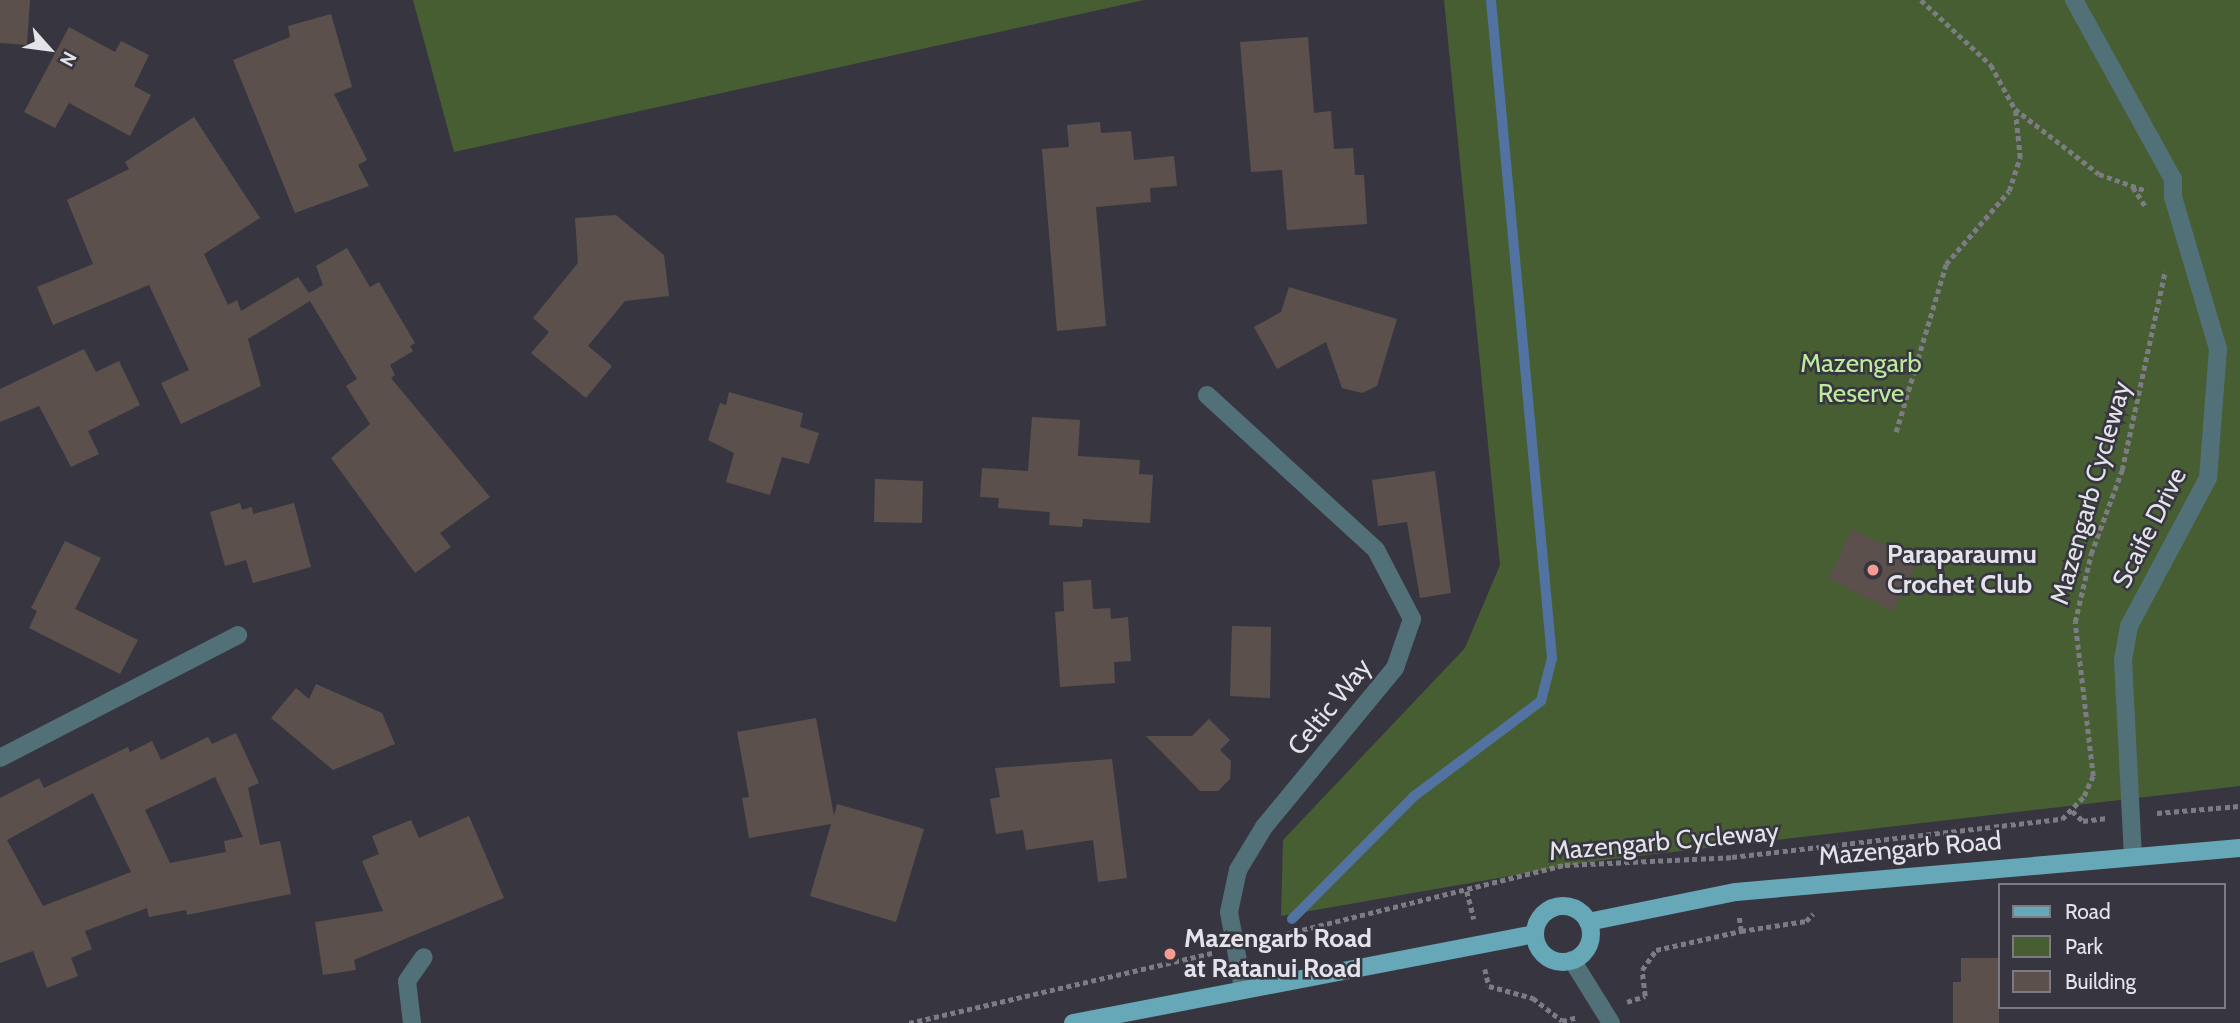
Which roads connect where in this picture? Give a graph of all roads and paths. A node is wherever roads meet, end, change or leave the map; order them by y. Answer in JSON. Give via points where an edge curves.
{"nodes":[{"id":1,"x":1921,"y":0,"type":"edge"},
{"id":2,"x":2074,"y":0,"type":"edge"},
{"id":3,"x":2015,"y":109,"type":"junction"},
{"id":4,"x":2133,"y":187,"type":"junction"},
{"id":5,"x":2173,"y":197,"type":"junction"},
{"id":6,"x":2150,"y":212,"type":"dead end"},
{"id":7,"x":2165,"y":258,"type":"dead end"},
{"id":8,"x":1207,"y":396,"type":"dead end"},
{"id":9,"x":1896,"y":432,"type":"dead end"},
{"id":10,"x":238,"y":635,"type":"dead end"},
{"id":11,"x":0,"y":758,"type":"edge"},
{"id":12,"x":2240,"y":806,"type":"edge"},
{"id":13,"x":2072,"y":811,"type":"junction"},
{"id":14,"x":2165,"y":812,"type":"dead end"},
{"id":15,"x":2083,"y":821,"type":"dead end"},
{"id":16,"x":2240,"y":848,"type":"edge"},
{"id":17,"x":1732,"y":857,"type":"junction"},
{"id":18,"x":2133,"y":858,"type":"junction"},
{"id":19,"x":1733,"y":864,"type":"dead end"},
{"id":20,"x":1467,"y":891,"type":"junction"},
{"id":21,"x":1473,"y":915,"type":"dead end"},
{"id":22,"x":1811,"y":916,"type":"dead end"},
{"id":23,"x":1588,"y":922,"type":"junction"},
{"id":24,"x":1534,"y":934,"type":"junction"},
{"id":25,"x":1236,"y":947,"type":"junction"},
{"id":26,"x":424,"y":957,"type":"dead end"},
{"id":27,"x":1572,"y":960,"type":"junction"},
{"id":28,"x":1488,"y":982,"type":"dead end"},
{"id":29,"x":1243,"y":988,"type":"junction"},
{"id":30,"x":1645,"y":996,"type":"dead end"},
{"id":31,"x":1569,"y":1019,"type":"dead end"},
{"id":32,"x":412,"y":1023,"type":"edge"},
{"id":33,"x":909,"y":1023,"type":"edge"},
{"id":34,"x":1073,"y":1023,"type":"edge"},
{"id":35,"x":1611,"y":1023,"type":"edge"}],
"edges":[{"from":1,"to":3,"type":"path","via":[[1991,65]]},
{"from":2,"to":5,"type":"street","name":"Scaife Drive","via":[[2173,179]]},
{"from":3,"to":4,"type":"path","via":[[2082,163]]},
{"from":3,"to":9,"type":"path","via":[[2020,158],[2008,191],[1946,264]]},
{"from":4,"to":5,"type":"path"},
{"from":4,"to":6,"type":"path"},
{"from":5,"to":18,"type":"street","name":"Scaife Drive","via":[[2218,349],[2217,404],[2208,478],[2129,626],[2122,718]]},
{"from":7,"to":13,"type":"path","name":"Mazengarb Cycleway","via":[[2148,366],[2134,400],[2122,470],[2091,554],[2075,622],[2093,768],[2091,786]]},
{"from":8,"to":25,"type":"street","name":"Celtic Way","via":[[1376,550],[1412,619],[1395,668],[1264,827],[1238,870],[1229,912]]},
{"from":10,"to":11,"type":"street"},
{"from":12,"to":14,"type":"path"},
{"from":13,"to":15,"type":"path"},
{"from":13,"to":17,"type":"path","name":"Mazengarb Cycleway","via":[[2048,823]]},
{"from":16,"to":18,"type":"main road","name":"Mazengarb Road"},
{"from":17,"to":19,"type":"path"},
{"from":17,"to":20,"type":"path","name":"Mazengarb Cycleway","via":[[1564,865]]},
{"from":18,"to":23,"type":"main road","name":"Mazengarb Road","via":[[1736,892]]},
{"from":20,"to":21,"type":"path"},
{"from":20,"to":25,"type":"path","name":"Mazengarb Cycleway"},
{"from":22,"to":30,"type":"path","via":[[1806,921],[1740,928],[1656,950],[1642,970]]},
{"from":23,"to":24,"type":"main road","via":[[1575,908],[1556,906],[1541,917]]},
{"from":23,"to":27,"type":"main road","via":[[1589,941]]},
{"from":24,"to":27,"type":"main road","via":[[1547,957]]},
{"from":24,"to":29,"type":"main road"},
{"from":25,"to":29,"type":"street","name":"Celtic Way"},
{"from":25,"to":33,"type":"path","name":"Mazengarb Cycleway"},
{"from":26,"to":32,"type":"street","via":[[407,981]]},
{"from":27,"to":35,"type":"street"},
{"from":28,"to":31,"type":"path","via":[[1533,998],[1562,1021]]},
{"from":29,"to":34,"type":"main road"}]}
